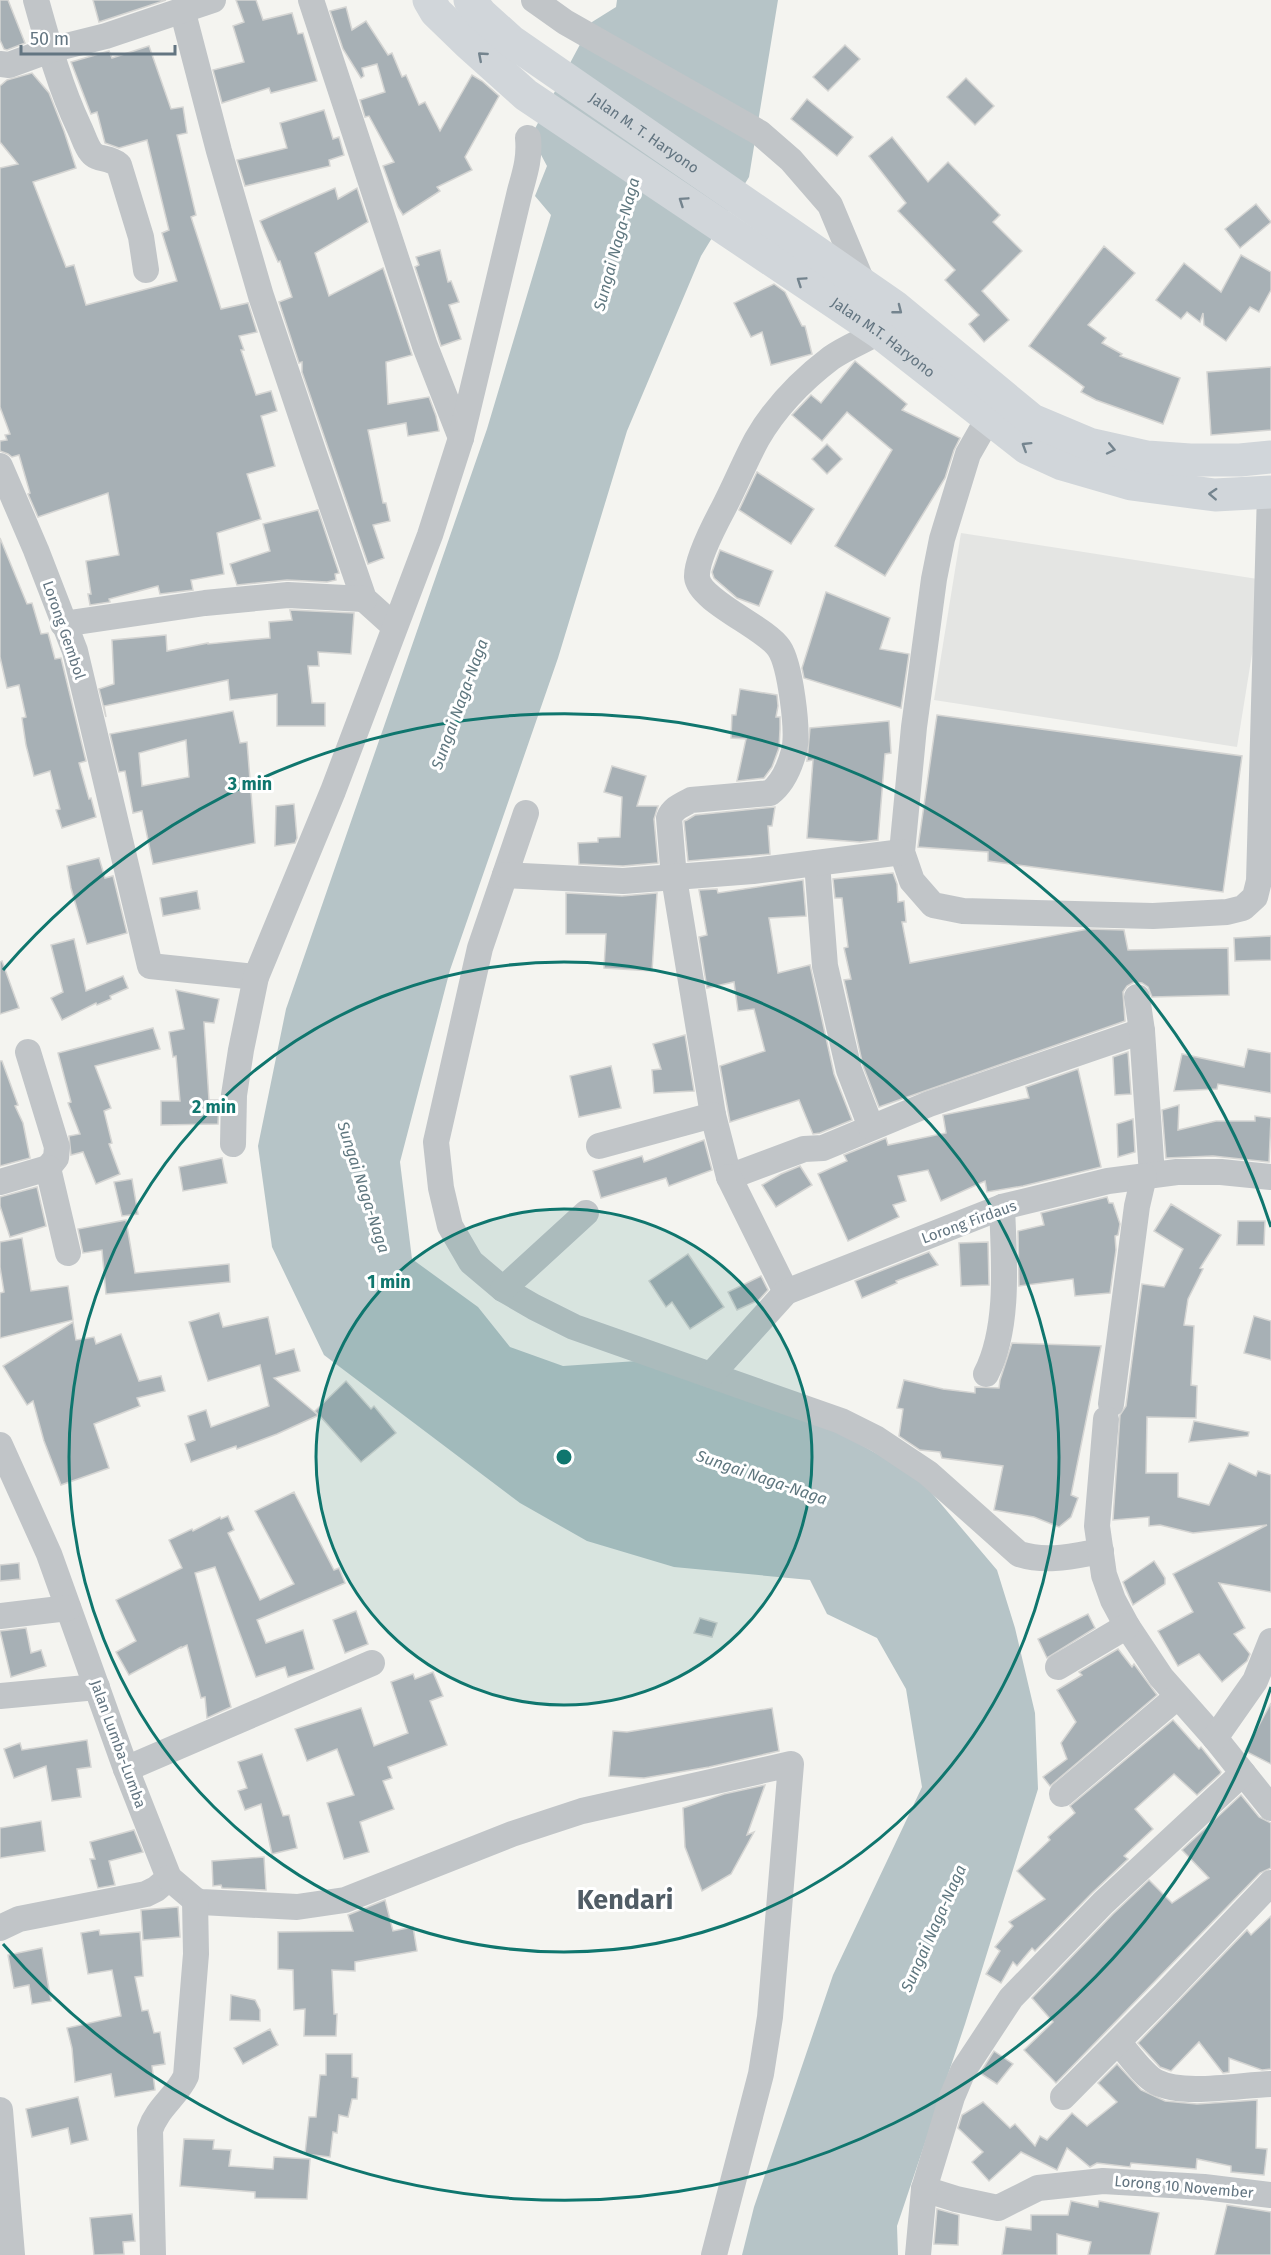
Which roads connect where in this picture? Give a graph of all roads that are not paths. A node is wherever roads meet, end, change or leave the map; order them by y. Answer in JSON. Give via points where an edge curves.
{"nodes":[{"id":1,"x":36,"y":0,"type":"edge"},
{"id":2,"x":213,"y":0,"type":"edge"},
{"id":3,"x":310,"y":0,"type":"edge"},
{"id":4,"x":429,"y":0,"type":"edge"},
{"id":5,"x":470,"y":0,"type":"edge"},
{"id":6,"x":534,"y":0,"type":"edge"},
{"id":7,"x":169,"y":8,"type":"edge"},
{"id":8,"x":50,"y":51,"type":"junction"},
{"id":9,"x":0,"y":63,"type":"edge"},
{"id":10,"x":528,"y":138,"type":"dead end"},
{"id":11,"x":747,"y":205,"type":"joint"},
{"id":12,"x":146,"y":270,"type":"dead end"},
{"id":13,"x":863,"y":284,"type":"junction"},
{"id":14,"x":879,"y":332,"type":"junction"},
{"id":15,"x":988,"y":419,"type":"junction"},
{"id":16,"x":461,"y":438,"type":"junction"},
{"id":17,"x":1271,"y":457,"type":"edge"},
{"id":18,"x":0,"y":466,"type":"edge"},
{"id":19,"x":1271,"y":492,"type":"edge"},
{"id":20,"x":364,"y":599,"type":"junction"},
{"id":21,"x":63,"y":624,"type":"junction"},
{"id":22,"x":394,"y":626,"type":"junction"},
{"id":23,"x":526,"y":813,"type":"dead end"},
{"id":24,"x":902,"y":852,"type":"junction"},
{"id":25,"x":817,"y":863,"type":"junction"},
{"id":26,"x":505,"y":875,"type":"junction"},
{"id":27,"x":674,"y":878,"type":"junction"},
{"id":28,"x":256,"y":977,"type":"junction"},
{"id":29,"x":1137,"y":997,"type":"dead end"},
{"id":30,"x":1142,"y":1031,"type":"junction"},
{"id":31,"x":28,"y":1052,"type":"dead end"},
{"id":32,"x":713,"y":1115,"type":"junction"},
{"id":33,"x":871,"y":1127,"type":"junction"},
{"id":34,"x":233,"y":1144,"type":"dead end"},
{"id":35,"x":599,"y":1146,"type":"dead end"},
{"id":36,"x":48,"y":1168,"type":"junction"},
{"id":37,"x":1148,"y":1175,"type":"junction"},
{"id":38,"x":729,"y":1177,"type":"junction"},
{"id":39,"x":1271,"y":1177,"type":"edge"},
{"id":40,"x":0,"y":1182,"type":"edge"},
{"id":41,"x":1002,"y":1207,"type":"junction"},
{"id":42,"x":586,"y":1213,"type":"dead end"},
{"id":43,"x":68,"y":1254,"type":"dead end"},
{"id":44,"x":503,"y":1289,"type":"junction"},
{"id":45,"x":786,"y":1292,"type":"junction"},
{"id":46,"x":986,"y":1374,"type":"dead end"},
{"id":47,"x":711,"y":1375,"type":"junction"},
{"id":48,"x":0,"y":1445,"type":"edge"},
{"id":49,"x":1101,"y":1551,"type":"junction"},
{"id":50,"x":68,"y":1608,"type":"junction"},
{"id":51,"x":0,"y":1616,"type":"edge"},
{"id":52,"x":1127,"y":1626,"type":"junction"},
{"id":53,"x":1271,"y":1641,"type":"edge"},
{"id":54,"x":372,"y":1663,"type":"dead end"},
{"id":55,"x":1058,"y":1667,"type":"dead end"},
{"id":56,"x":97,"y":1687,"type":"junction"},
{"id":57,"x":0,"y":1696,"type":"edge"},
{"id":58,"x":1177,"y":1697,"type":"junction"},
{"id":59,"x":1215,"y":1738,"type":"junction"},
{"id":60,"x":126,"y":1769,"type":"junction"},
{"id":61,"x":1243,"y":1773,"type":"junction"},
{"id":62,"x":1062,"y":1794,"type":"dead end"},
{"id":63,"x":1271,"y":1808,"type":"edge"},
{"id":64,"x":169,"y":1878,"type":"junction"},
{"id":65,"x":1271,"y":1883,"type":"edge"},
{"id":66,"x":195,"y":1900,"type":"junction"},
{"id":67,"x":0,"y":1928,"type":"edge"},
{"id":68,"x":1118,"y":2042,"type":"junction"},
{"id":69,"x":1271,"y":2084,"type":"edge"},
{"id":70,"x":1063,"y":2097,"type":"dead end"},
{"id":71,"x":0,"y":2110,"type":"edge"},
{"id":72,"x":924,"y":2188,"type":"junction"},
{"id":73,"x":1271,"y":2195,"type":"edge"},
{"id":74,"x":12,"y":2255,"type":"edge"},
{"id":75,"x":153,"y":2255,"type":"edge"},
{"id":76,"x":714,"y":2255,"type":"edge"},
{"id":77,"x":918,"y":2255,"type":"edge"}],
"edges":[{"from":1,"to":8,"type":"street"},
{"from":2,"to":7,"type":"street"},
{"from":3,"to":16,"type":"street","via":[[425,346]]},
{"from":14,"to":4,"type":"highway","name":"Jalan M.T. Haryono","one_way":true,"via":[[526,95],[436,12]]},
{"from":5,"to":11,"type":"highway","name":"Jalan M. T. Haryono","via":[[481,14],[540,63]]},
{"from":6,"to":13,"type":"street","via":[[565,22],[760,133],[791,160],[830,205]]},
{"from":7,"to":8,"type":"street","via":[[106,36]]},
{"from":7,"to":20,"type":"street"},
{"from":8,"to":9,"type":"street","via":[[9,65]]},
{"from":8,"to":12,"type":"street","via":[[90,152],[119,165],[141,237]]},
{"from":10,"to":16,"type":"street","via":[[527,169]]},
{"from":11,"to":13,"type":"highway","name":"Jalan M.T. Haryono"},
{"from":13,"to":17,"type":"highway","name":"Jalan M.T. Haryono","one_way":true,"via":[[1032,420],[1089,444],[1148,457]]},
{"from":14,"to":15,"type":"highway","name":"Jalan M.T. Haryono"},
{"from":14,"to":27,"type":"street","via":[[833,357],[792,392],[758,438],[706,543],[697,576],[702,588],[778,648],[789,678],[795,750],[778,788],[770,793],[691,800],[671,812]]},
{"from":19,"to":15,"type":"highway","name":"Jalan M.T. Haryono","one_way":true,"via":[[1215,495],[1131,484],[1062,464],[1028,448]]},
{"from":15,"to":24,"type":"street","via":[[968,454],[934,579]]},
{"from":16,"to":22,"type":"street","via":[[430,535]]},
{"from":18,"to":21,"type":"street","name":"Lorong Gembol"},
{"from":19,"to":24,"type":"street","via":[[1259,881],[1255,897],[1243,908],[1227,912],[1153,916],[963,911],[933,905],[912,881]]},
{"from":20,"to":21,"type":"street","via":[[288,596],[205,603]]},
{"from":20,"to":22,"type":"street"},
{"from":21,"to":28,"type":"street","name":"Lorong Gembol","via":[[75,651],[150,966]]},
{"from":22,"to":28,"type":"street","via":[[333,791]]},
{"from":23,"to":26,"type":"street"},
{"from":24,"to":25,"type":"street"},
{"from":25,"to":27,"type":"street"},
{"from":25,"to":33,"type":"street","via":[[825,966],[849,1070]]},
{"from":26,"to":27,"type":"street","via":[[622,881]]},
{"from":26,"to":44,"type":"street","via":[[480,948],[436,1142],[450,1226],[471,1262]]},
{"from":27,"to":32,"type":"street"},
{"from":28,"to":34,"type":"street","via":[[234,1095]]},
{"from":29,"to":30,"type":"street"},
{"from":30,"to":33,"type":"street"},
{"from":30,"to":37,"type":"street"},
{"from":31,"to":36,"type":"street","via":[[57,1147],[56,1158]]},
{"from":32,"to":35,"type":"street"},
{"from":32,"to":38,"type":"street"},
{"from":33,"to":38,"type":"street","via":[[823,1148],[804,1149]]},
{"from":36,"to":40,"type":"street"},
{"from":36,"to":43,"type":"street"},
{"from":37,"to":39,"type":"street","name":"Lorong Firdaus","via":[[1221,1172]]},
{"from":37,"to":41,"type":"street","name":"Lorong Firdaus"},
{"from":37,"to":49,"type":"street","via":[[1137,1206],[1108,1411],[1097,1526]]},
{"from":38,"to":45,"type":"street"},
{"from":41,"to":45,"type":"street","name":"Lorong Firdaus"},
{"from":41,"to":46,"type":"street","via":[[1005,1291],[994,1359]]},
{"from":42,"to":44,"type":"street"},
{"from":44,"to":47,"type":"street","via":[[574,1327]]},
{"from":45,"to":47,"type":"street","name":"Lorong Firdaus"},
{"from":47,"to":49,"type":"street","via":[[841,1421],[877,1439],[928,1473],[1019,1554],[1048,1560]]},
{"from":48,"to":50,"type":"street","name":"Jalan Lumba-Lumba","via":[[49,1554]]},
{"from":49,"to":52,"type":"street","via":[[1104,1575]]},
{"from":50,"to":51,"type":"street"},
{"from":50,"to":56,"type":"street","name":"Jalan Lumba-Lumba"},
{"from":52,"to":55,"type":"street"},
{"from":52,"to":58,"type":"street"},
{"from":53,"to":59,"type":"street","via":[[1255,1681]]},
{"from":54,"to":60,"type":"street"},
{"from":56,"to":57,"type":"street"},
{"from":56,"to":60,"type":"street","name":"Jalan Lumba-Lumba"},
{"from":58,"to":59,"type":"street"},
{"from":58,"to":62,"type":"street"},
{"from":59,"to":61,"type":"street"},
{"from":60,"to":64,"type":"street","name":"Jalan Lumba-Lumba"},
{"from":61,"to":63,"type":"street"},
{"from":61,"to":72,"type":"street","via":[[1103,1904],[1011,1998],[963,2071]]},
{"from":64,"to":66,"type":"street"},
{"from":64,"to":67,"type":"street","via":[[146,1894],[19,1919]]},
{"from":65,"to":68,"type":"street"},
{"from":66,"to":75,"type":"street","via":[[196,1954],[186,2076],[153,2120],[150,2130]]},
{"from":66,"to":76,"type":"street","via":[[297,1908],[345,1900],[512,1834],[582,1811],[791,1764],[770,2018],[761,2074]]},
{"from":68,"to":69,"type":"street","via":[[1151,2079],[1169,2087]]},
{"from":68,"to":70,"type":"street"},
{"from":71,"to":74,"type":"street"},
{"from":72,"to":73,"type":"street","name":"Lorong 10 November","via":[[998,2208],[1038,2188],[1103,2181]]},
{"from":72,"to":77,"type":"street"}]}
